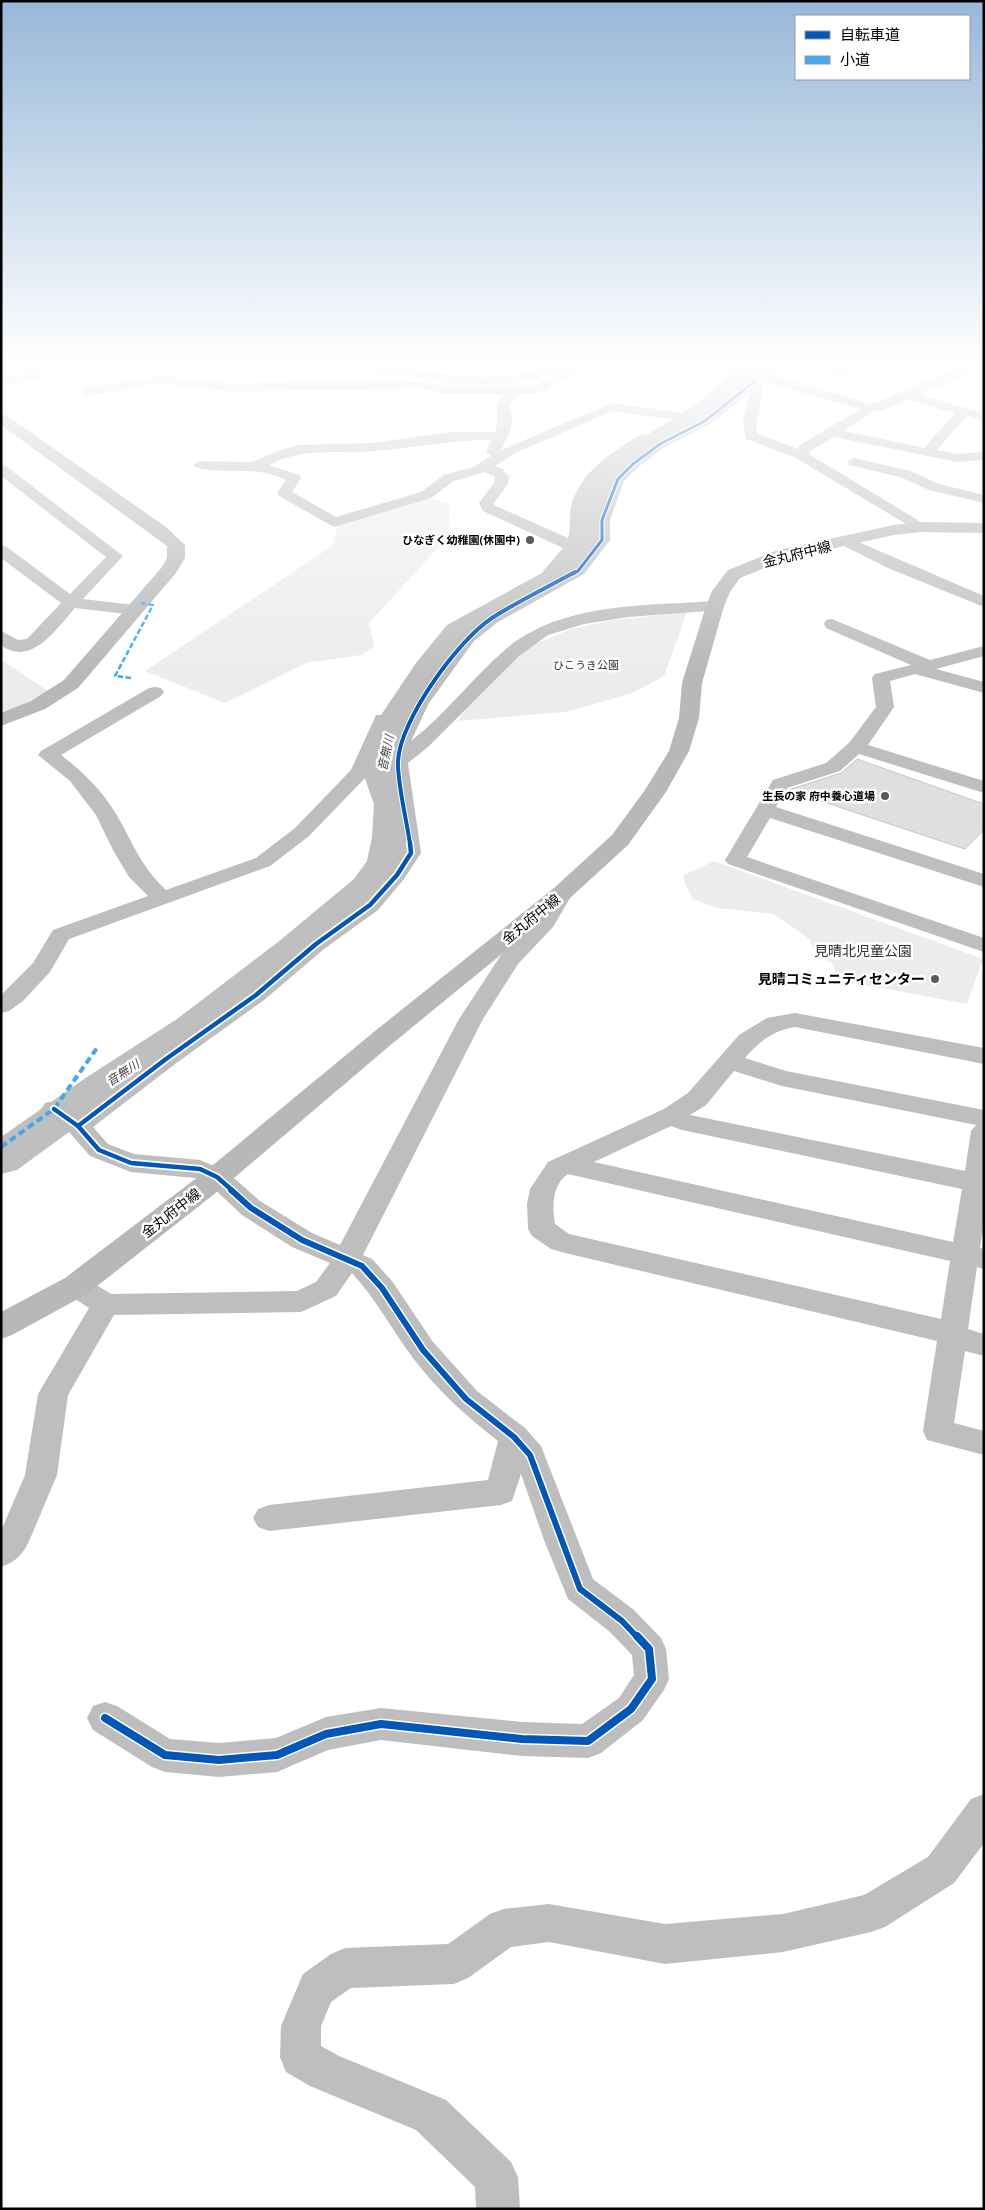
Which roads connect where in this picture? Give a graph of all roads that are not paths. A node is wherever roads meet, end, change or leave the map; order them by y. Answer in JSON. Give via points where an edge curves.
{"nodes":[{"id":1,"x":67,"y":465,"type":"edge"},
{"id":2,"x":207,"y":465,"type":"edge"},
{"id":3,"x":604,"y":465,"type":"edge"},
{"id":4,"x":633,"y":465,"type":"edge"},
{"id":5,"x":817,"y":465,"type":"edge"},
{"id":6,"x":851,"y":465,"type":"edge"},
{"id":7,"x":868,"y":465,"type":"edge"},
{"id":8,"x":256,"y":466,"type":"joint"},
{"id":9,"x":484,"y":466,"type":"joint"},
{"id":10,"x":1,"y":469,"type":"edge"},
{"id":11,"x":838,"y":478,"type":"junction"},
{"id":12,"x":984,"y":499,"type":"edge"},
{"id":13,"x":922,"y":526,"type":"junction"},
{"id":14,"x":984,"y":528,"type":"edge"},
{"id":15,"x":847,"y":542,"type":"junction"},
{"id":16,"x":574,"y":544,"type":"junction"},
{"id":17,"x":5,"y":558,"type":"edge"},
{"id":18,"x":550,"y":571,"type":"dead end"},
{"id":19,"x":984,"y":602,"type":"edge"},
{"id":20,"x":72,"y":603,"type":"junction"},
{"id":21,"x":715,"y":606,"type":"junction"},
{"id":22,"x":135,"y":610,"type":"junction"},
{"id":23,"x":832,"y":624,"type":"dead end"},
{"id":24,"x":1,"y":636,"type":"edge"},
{"id":25,"x":982,"y":653,"type":"edge"},
{"id":26,"x":922,"y":667,"type":"junction"},
{"id":27,"x":984,"y":688,"type":"edge"},
{"id":28,"x":154,"y":692,"type":"dead end"},
{"id":29,"x":383,"y":718,"type":"dead end"},
{"id":30,"x":1,"y":720,"type":"edge"},
{"id":31,"x":856,"y":747,"type":"junction"},
{"id":32,"x":398,"y":762,"type":"junction"},
{"id":33,"x":367,"y":772,"type":"junction"},
{"id":34,"x":984,"y":787,"type":"edge"},
{"id":35,"x":765,"y":810,"type":"junction"},
{"id":36,"x":984,"y":881,"type":"edge"},
{"id":37,"x":562,"y":893,"type":"junction"},
{"id":38,"x":163,"y":899,"type":"junction"},
{"id":39,"x":984,"y":945,"type":"edge"},
{"id":40,"x":1,"y":1006,"type":"edge"},
{"id":41,"x":984,"y":1056,"type":"edge"},
{"id":42,"x":729,"y":1061,"type":"junction"},
{"id":43,"x":54,"y":1109,"type":"dead end"},
{"id":44,"x":673,"y":1115,"type":"junction"},
{"id":45,"x":984,"y":1118,"type":"edge"},
{"id":46,"x":78,"y":1126,"type":"junction"},
{"id":47,"x":984,"y":1131,"type":"edge"},
{"id":48,"x":565,"y":1164,"type":"junction"},
{"id":49,"x":216,"y":1177,"type":"junction"},
{"id":50,"x":979,"y":1183,"type":"edge"},
{"id":51,"x":974,"y":1257,"type":"edge"},
{"id":52,"x":346,"y":1261,"type":"junction"},
{"id":53,"x":76,"y":1286,"type":"junction"},
{"id":54,"x":106,"y":1305,"type":"junction"},
{"id":55,"x":1,"y":1327,"type":"edge"},
{"id":56,"x":953,"y":1335,"type":"junction"},
{"id":57,"x":984,"y":1345,"type":"edge"},
{"id":58,"x":514,"y":1437,"type":"junction"},
{"id":59,"x":984,"y":1443,"type":"edge"},
{"id":60,"x":269,"y":1518,"type":"dead end"},
{"id":61,"x":1,"y":1554,"type":"edge"},
{"id":62,"x":105,"y":1718,"type":"dead end"},
{"id":63,"x":984,"y":1812,"type":"edge"},
{"id":64,"x":498,"y":2209,"type":"edge"}],
"edges":[{"from":1,"to":22,"type":"street","via":[[176,545],[176,558],[170,569]]},
{"from":2,"to":8,"type":"street"},
{"from":3,"to":16,"type":"street","via":[[588,486],[579,506]]},
{"from":4,"to":32,"type":"street","via":[[618,479],[602,520],[602,540],[578,571],[492,618],[468,637],[420,703],[402,741]]},
{"from":5,"to":11,"type":"street"},
{"from":6,"to":11,"type":"street"},
{"from":7,"to":12,"type":"street"},
{"from":8,"to":9,"type":"street","via":[[294,478],[284,493],[334,522],[426,495],[449,478]]},
{"from":9,"to":16,"type":"street","via":[[502,477],[501,484],[486,503],[488,508]]},
{"from":10,"to":20,"type":"street","via":[[115,556]]},
{"from":11,"to":13,"type":"street"},
{"from":13,"to":14,"type":"street","name":"金丸府中線"},
{"from":13,"to":15,"type":"street","name":"金丸府中線"},
{"from":15,"to":19,"type":"street"},
{"from":15,"to":21,"type":"street","name":"金丸府中線","via":[[784,554],[734,574],[720,591]]},
{"from":16,"to":18,"type":"street"},
{"from":17,"to":20,"type":"street"},
{"from":20,"to":22,"type":"street"},
{"from":20,"to":24,"type":"street","via":[[32,644],[14,646]]},
{"from":21,"to":32,"type":"street","via":[[628,612],[582,619],[542,631],[513,652]]},
{"from":21,"to":37,"type":"street","name":"金丸府中線","via":[[692,683],[689,718],[679,751],[655,792],[620,840]]},
{"from":22,"to":30,"type":"street","via":[[71,684],[38,705]]},
{"from":23,"to":26,"type":"street"},
{"from":25,"to":26,"type":"street"},
{"from":26,"to":27,"type":"street"},
{"from":26,"to":31,"type":"street","via":[[881,678],[885,706]]},
{"from":28,"to":38,"type":"street","via":[[48,755],[77,777],[106,814],[140,877]]},
{"from":29,"to":33,"type":"street"},
{"from":31,"to":34,"type":"street"},
{"from":31,"to":35,"type":"street","via":[[833,767],[780,784]]},
{"from":32,"to":33,"type":"street"},
{"from":32,"to":46,"type":"street","via":[[411,853],[397,875],[370,905],[316,944],[256,995]]},
{"from":33,"to":38,"type":"street","via":[[302,832],[263,862]]},
{"from":35,"to":36,"type":"street"},
{"from":35,"to":39,"type":"street","via":[[735,860]]},
{"from":37,"to":49,"type":"street","name":"金丸府中線"},
{"from":37,"to":52,"type":"street","via":[[545,922],[509,960],[471,1019]]},
{"from":38,"to":40,"type":"street","via":[[61,936],[42,968]]},
{"from":41,"to":42,"type":"street","via":[[794,1020],[775,1023],[747,1040]]},
{"from":42,"to":44,"type":"street","via":[[697,1099]]},
{"from":42,"to":45,"type":"street","via":[[782,1078]]},
{"from":43,"to":46,"type":"street"},
{"from":44,"to":48,"type":"street"},
{"from":44,"to":50,"type":"street","via":[[682,1122]]},
{"from":46,"to":49,"type":"street","via":[[100,1150],[131,1163],[200,1169]]},
{"from":47,"to":50,"type":"street"},
{"from":48,"to":51,"type":"street"},
{"from":48,"to":56,"type":"street","via":[[547,1177],[538,1208],[542,1229],[560,1242],[931,1327]]},
{"from":49,"to":52,"type":"street","via":[[250,1208],[302,1240]]},
{"from":49,"to":53,"type":"street","name":"金丸府中線"},
{"from":50,"to":51,"type":"street"},
{"from":51,"to":56,"type":"street"},
{"from":52,"to":54,"type":"street","via":[[326,1289],[300,1301]]},
{"from":52,"to":58,"type":"street","via":[[362,1266],[382,1288],[423,1350],[466,1399]]},
{"from":53,"to":54,"type":"street"},
{"from":53,"to":55,"type":"street","name":"金丸府中線"},
{"from":54,"to":61,"type":"street","via":[[53,1394],[41,1475],[14,1539]]},
{"from":56,"to":57,"type":"street"},
{"from":56,"to":59,"type":"street","via":[[938,1431]]},
{"from":58,"to":60,"type":"street","via":[[502,1492]]},
{"from":58,"to":62,"type":"street","via":[[530,1455],[580,1589],[622,1621],[649,1650],[652,1679],[631,1709],[588,1741],[522,1739],[381,1724],[326,1734],[277,1754],[219,1760],[165,1756]]},
{"from":63,"to":64,"type":"street","via":[[941,1870],[871,1913],[783,1933],[665,1944],[549,1922],[504,1928],[454,1964],[345,1968],[317,1988],[301,2026],[301,2057],[325,2071],[431,2115],[496,2177]]}]}
